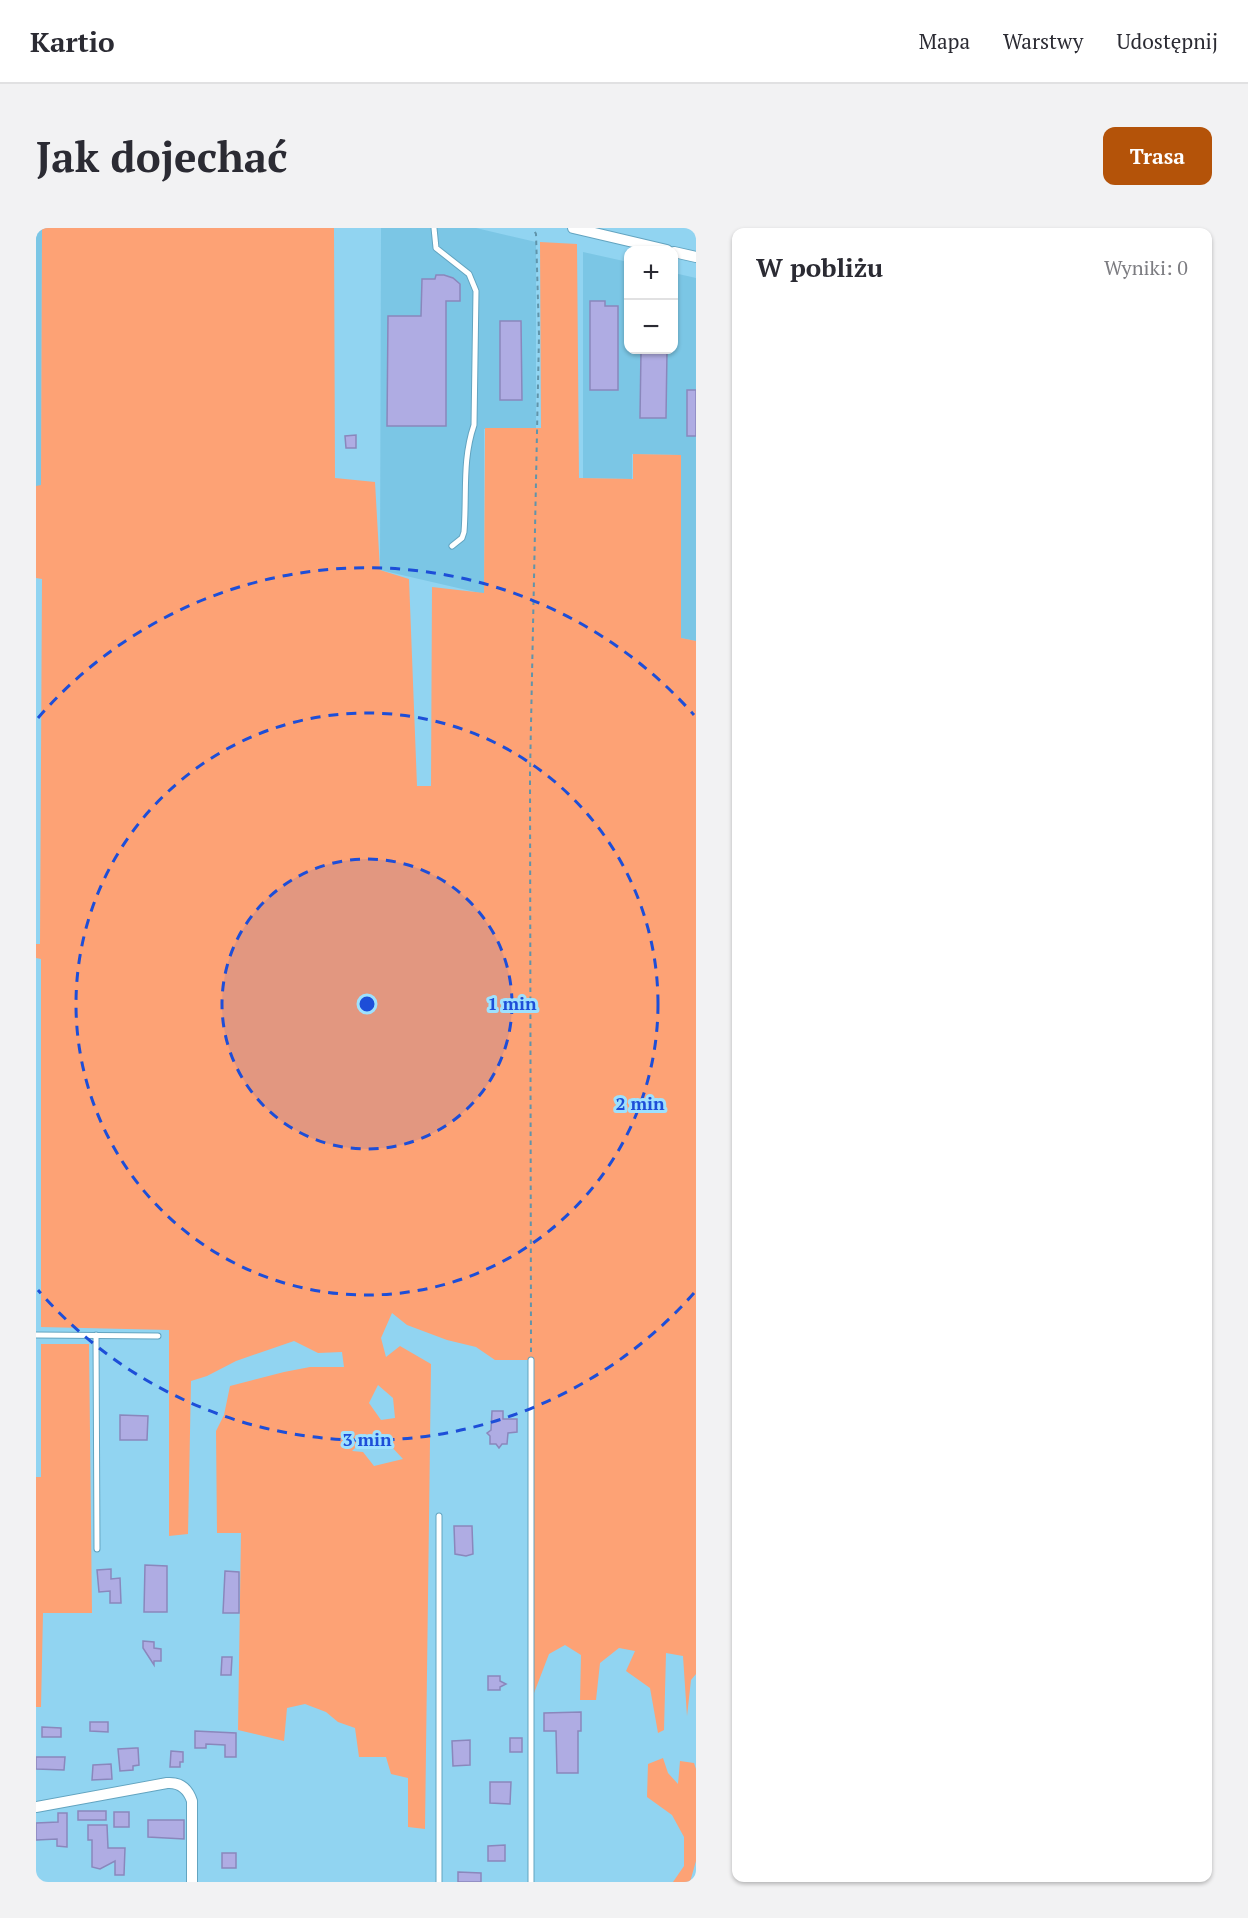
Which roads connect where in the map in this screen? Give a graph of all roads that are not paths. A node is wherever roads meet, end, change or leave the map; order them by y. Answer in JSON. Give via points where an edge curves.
{"nodes":[{"id":1,"x":434,"y":228,"type":"edge"},
{"id":2,"x":573,"y":228,"type":"edge"},
{"id":3,"x":650,"y":246,"type":"edge"},
{"id":4,"x":678,"y":253,"type":"edge"},
{"id":5,"x":696,"y":257,"type":"edge"},
{"id":6,"x":452,"y":546,"type":"dead end"},
{"id":7,"x":36,"y":1335,"type":"edge"},
{"id":8,"x":96,"y":1335,"type":"junction"},
{"id":9,"x":158,"y":1336,"type":"dead end"},
{"id":10,"x":531,"y":1360,"type":"road end"},
{"id":11,"x":440,"y":1516,"type":"dead end"},
{"id":12,"x":97,"y":1549,"type":"dead end"},
{"id":13,"x":36,"y":1807,"type":"edge"},
{"id":14,"x":192,"y":1882,"type":"edge"},
{"id":15,"x":439,"y":1882,"type":"edge"},
{"id":16,"x":531,"y":1882,"type":"edge"}],
"edges":[{"from":1,"to":6,"type":"lane","via":[[436,248],[469,274],[476,291],[474,424],[467,445],[464,532]]},
{"from":2,"to":3,"type":"street"},
{"from":4,"to":5,"type":"street"},
{"from":7,"to":8,"type":"lane"},
{"from":8,"to":9,"type":"lane"},
{"from":8,"to":12,"type":"lane"},
{"from":10,"to":16,"type":"lane"},
{"from":11,"to":15,"type":"lane"},
{"from":13,"to":14,"type":"street","via":[[178,1784],[188,1791],[192,1801]]}]}
